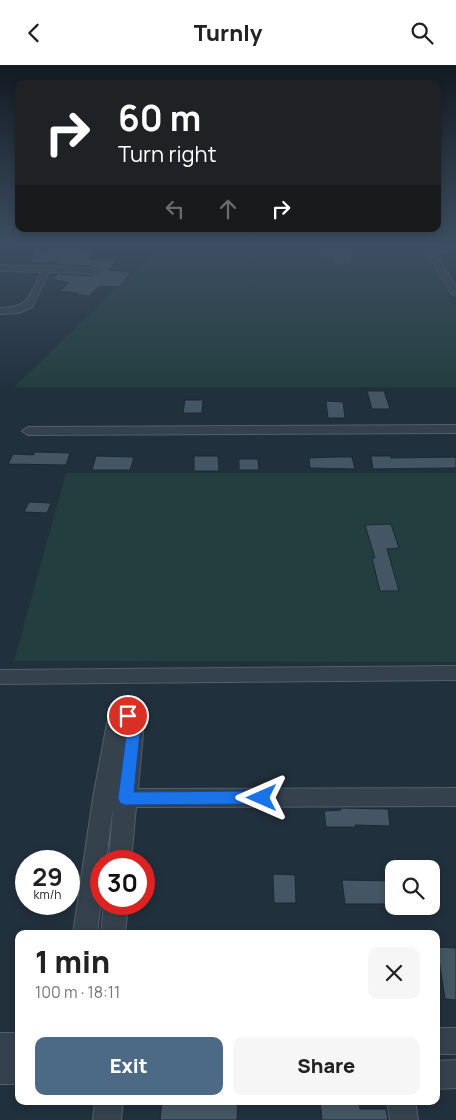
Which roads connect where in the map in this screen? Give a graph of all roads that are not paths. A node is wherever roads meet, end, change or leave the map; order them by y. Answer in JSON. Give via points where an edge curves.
{"nodes":[{"id":1,"x":35,"y":293,"type":"edge"},
{"id":2,"x":0,"y":311,"type":"edge"},
{"id":3,"x":456,"y":429,"type":"edge"},
{"id":4,"x":28,"y":431,"type":"dead end"},
{"id":5,"x":456,"y":673,"type":"edge"},
{"id":6,"x":0,"y":677,"type":"edge"},
{"id":7,"x":456,"y":797,"type":"edge"},
{"id":8,"x":115,"y":798,"type":"junction"},
{"id":9,"x":119,"y":850,"type":"edge"},
{"id":10,"x":115,"y":915,"type":"edge"},
{"id":11,"x":86,"y":930,"type":"edge"},
{"id":12,"x":113,"y":930,"type":"edge"},
{"id":13,"x":440,"y":1041,"type":"edge"},
{"id":14,"x":456,"y":1041,"type":"edge"},
{"id":15,"x":0,"y":1047,"type":"edge"},
{"id":16,"x":15,"y":1047,"type":"edge"},
{"id":17,"x":0,"y":1070,"type":"edge"},
{"id":18,"x":15,"y":1070,"type":"edge"},
{"id":19,"x":456,"y":1074,"type":"edge"},
{"id":20,"x":440,"y":1075,"type":"edge"},
{"id":21,"x":109,"y":1105,"type":"edge"},
{"id":22,"x":402,"y":1105,"type":"edge"},
{"id":23,"x":107,"y":1120,"type":"edge"},
{"id":24,"x":404,"y":1120,"type":"edge"}],
"edges":[{"from":1,"to":2,"type":"street","via":[[29,305],[19,310]]},
{"from":3,"to":4,"type":"street"},
{"from":5,"to":6,"type":"street"},
{"from":7,"to":8,"type":"street"},
{"from":8,"to":9,"type":"street"},
{"from":8,"to":11,"type":"street"},
{"from":10,"to":12,"type":"street"},
{"from":13,"to":14,"type":"street"},
{"from":15,"to":16,"type":"street"},
{"from":17,"to":18,"type":"street"},
{"from":19,"to":20,"type":"street"},
{"from":21,"to":23,"type":"street"},
{"from":22,"to":24,"type":"street"}]}
